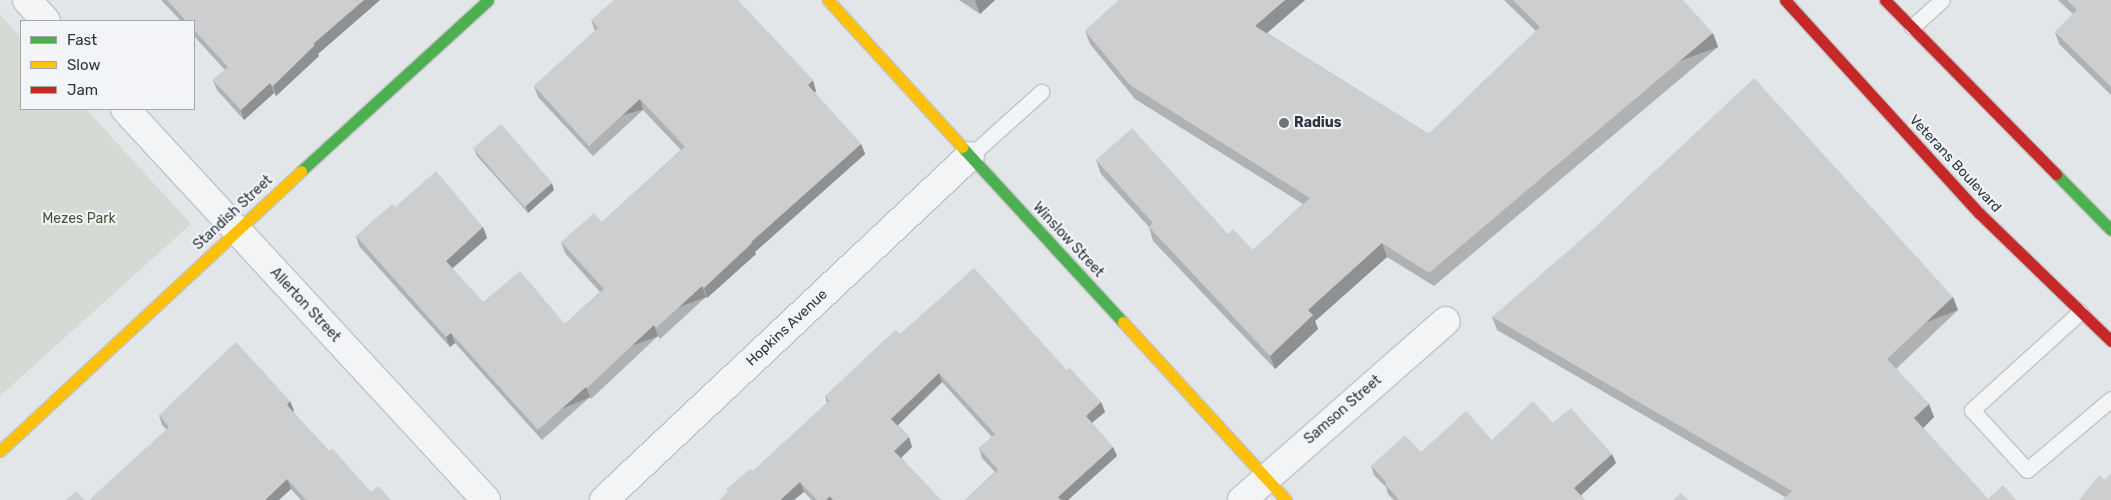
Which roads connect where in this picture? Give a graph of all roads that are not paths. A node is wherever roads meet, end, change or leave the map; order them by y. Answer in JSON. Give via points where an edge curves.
{"nodes":[{"id":1,"x":27,"y":0,"type":"edge"},
{"id":2,"x":488,"y":0,"type":"edge"},
{"id":3,"x":828,"y":0,"type":"edge"},
{"id":4,"x":1785,"y":0,"type":"edge"},
{"id":5,"x":1885,"y":0,"type":"edge"},
{"id":6,"x":1942,"y":0,"type":"edge"},
{"id":7,"x":45,"y":20,"type":"edge"},
{"id":8,"x":1912,"y":27,"type":"junction"},
{"id":9,"x":1041,"y":92,"type":"dead end"},
{"id":10,"x":127,"y":110,"type":"edge"},
{"id":11,"x":970,"y":156,"type":"junction"},
{"id":12,"x":2111,"y":230,"type":"edge"},
{"id":13,"x":235,"y":231,"type":"junction"},
{"id":14,"x":2080,"y":312,"type":"junction"},
{"id":15,"x":1446,"y":322,"type":"dead end"},
{"id":16,"x":2111,"y":341,"type":"edge"},
{"id":17,"x":2111,"y":399,"type":"edge"},
{"id":18,"x":0,"y":451,"type":"edge"},
{"id":19,"x":1265,"y":478,"type":"junction"},
{"id":20,"x":486,"y":500,"type":"edge"},
{"id":21,"x":604,"y":500,"type":"edge"},
{"id":22,"x":1242,"y":500,"type":"edge"},
{"id":23,"x":1286,"y":500,"type":"edge"}],
"edges":[{"from":1,"to":7,"type":"street"},
{"from":2,"to":13,"type":"street","name":"Standish Street"},
{"from":3,"to":11,"type":"street","name":"Winslow Street"},
{"from":4,"to":14,"type":"street","name":"Veterans Boulevard","via":[[1979,213]]},
{"from":5,"to":8,"type":"street"},
{"from":6,"to":8,"type":"lane"},
{"from":8,"to":12,"type":"street"},
{"from":9,"to":11,"type":"lane"},
{"from":10,"to":13,"type":"street","name":"Allerton Street"},
{"from":11,"to":19,"type":"street","name":"Winslow Street"},
{"from":11,"to":21,"type":"street","name":"Hopkins Avenue"},
{"from":13,"to":18,"type":"street","name":"Standish Street"},
{"from":13,"to":20,"type":"street","name":"Allerton Street"},
{"from":14,"to":16,"type":"street","name":"Veterans Boulevard"},
{"from":14,"to":17,"type":"lane","via":[[1972,410],[2027,470]]},
{"from":15,"to":19,"type":"street","name":"Samson Street"},
{"from":19,"to":22,"type":"street","name":"Samson Street"},
{"from":19,"to":23,"type":"street","name":"Winslow Street"}]}
